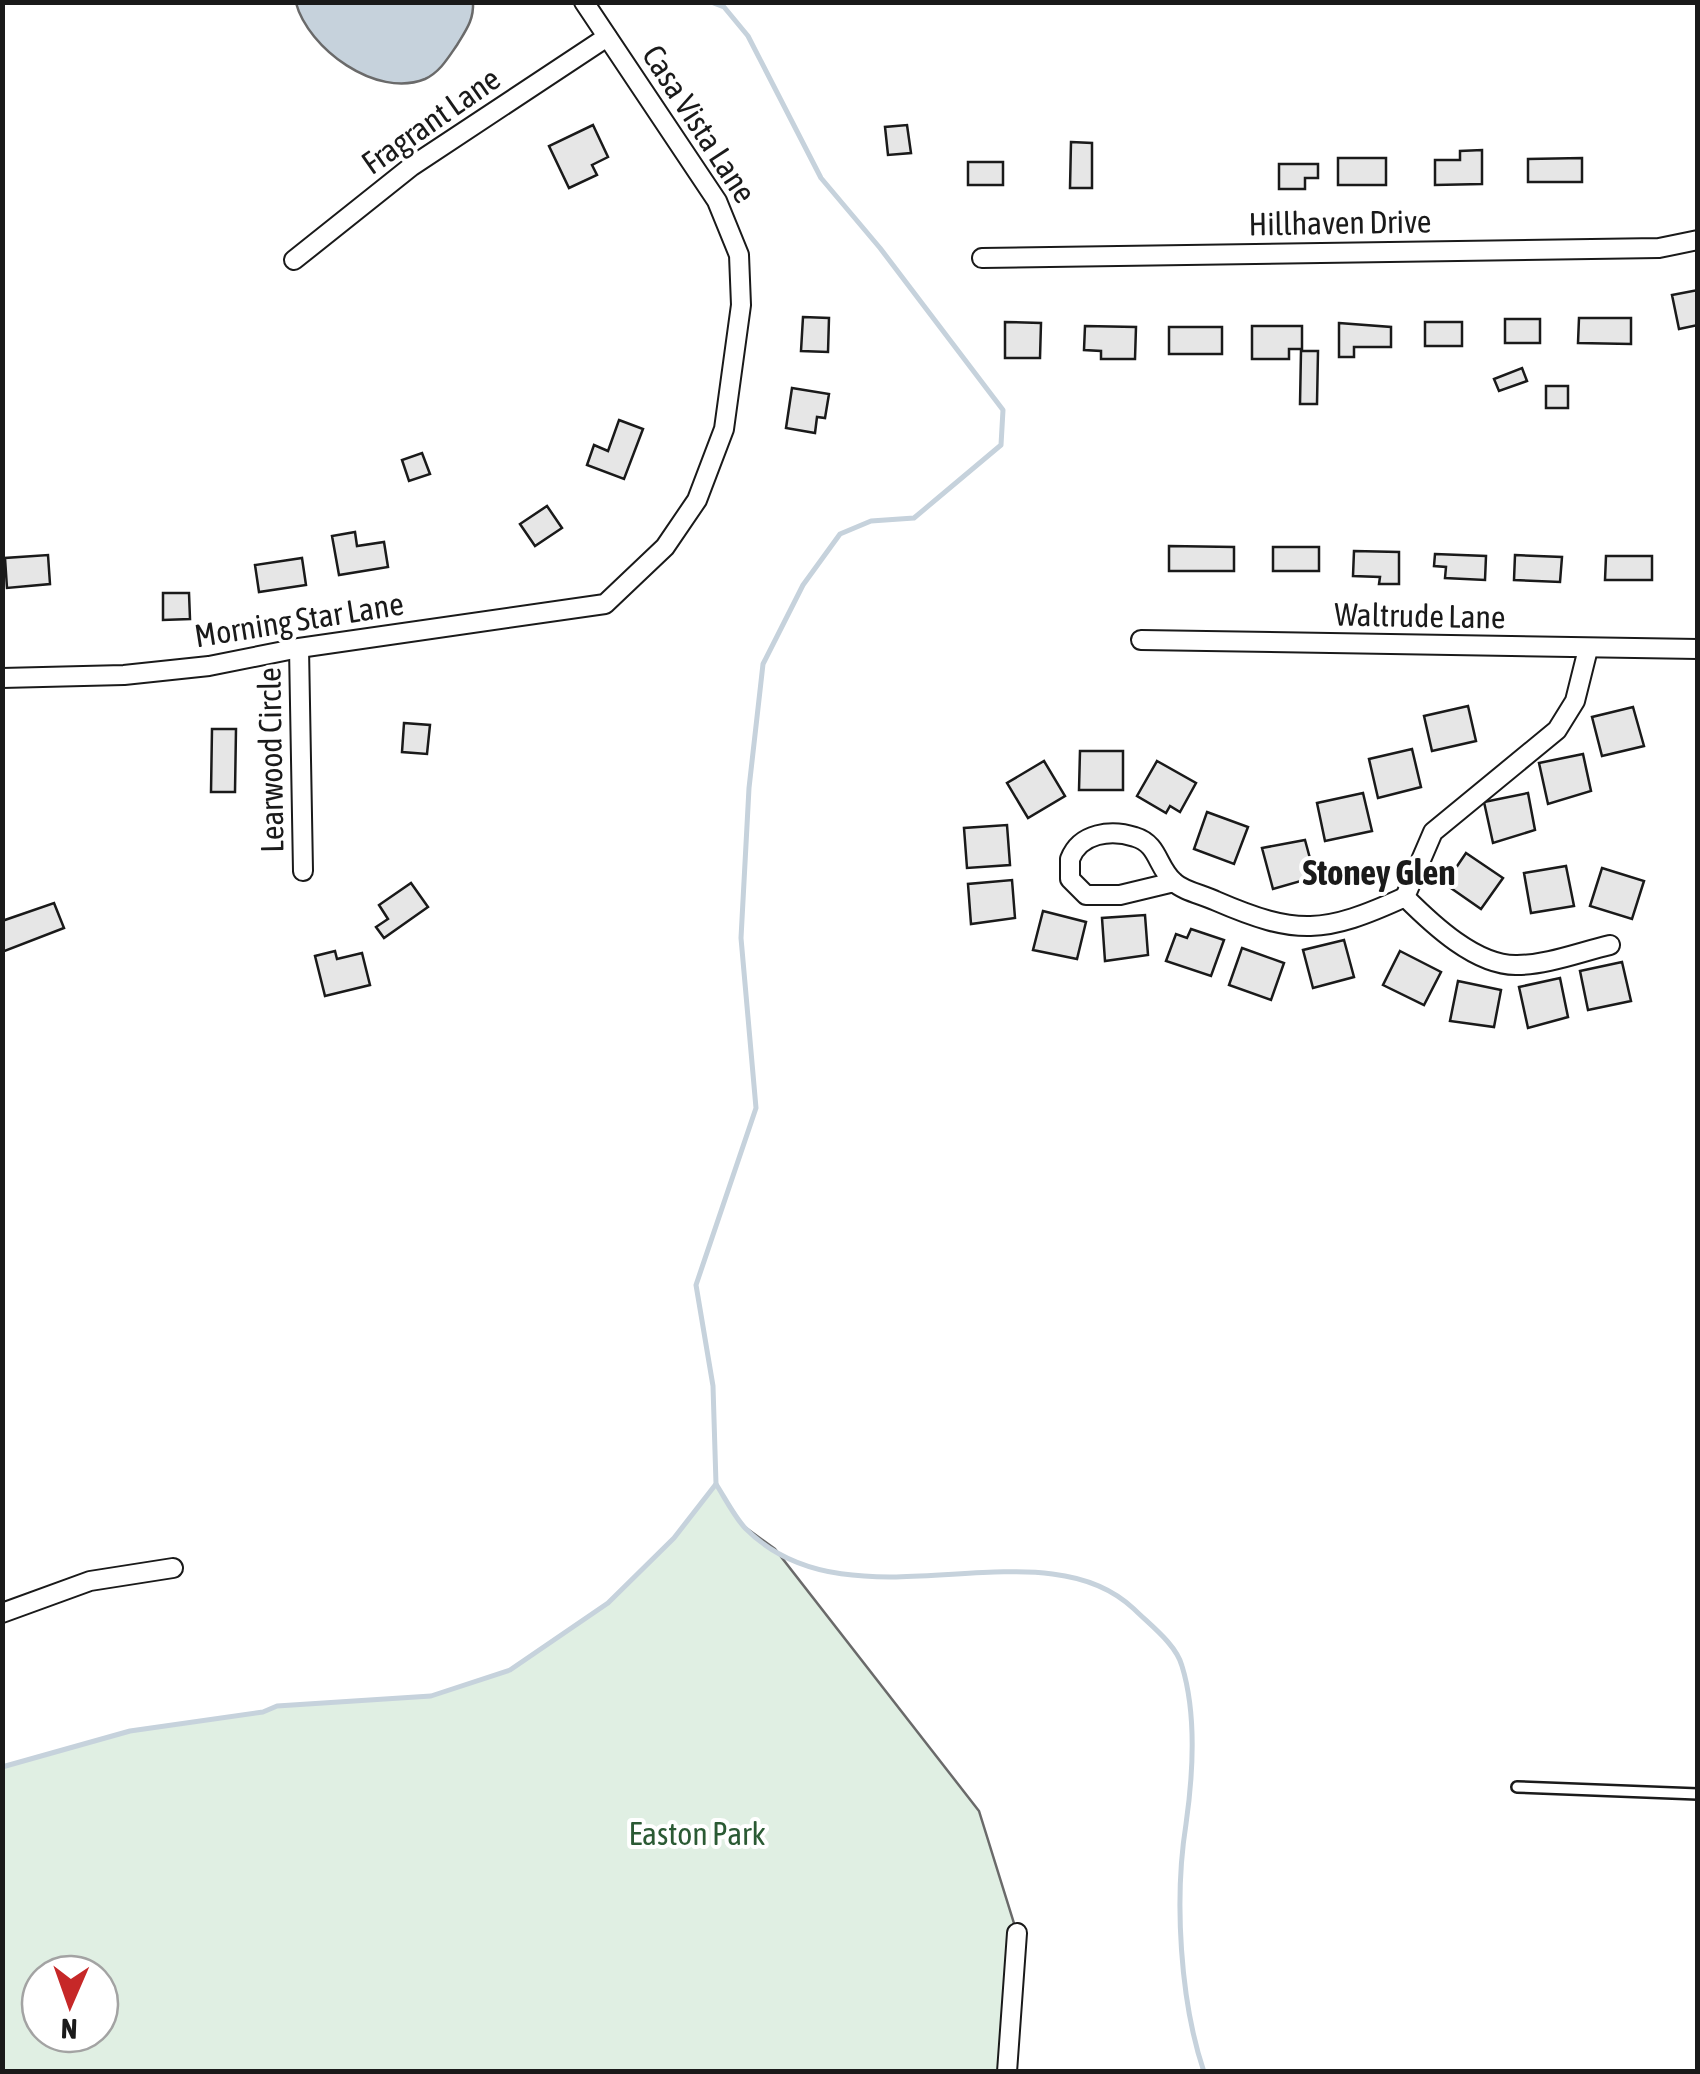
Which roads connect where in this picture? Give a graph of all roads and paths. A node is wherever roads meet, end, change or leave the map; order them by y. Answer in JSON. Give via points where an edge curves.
{"nodes":[{"id":1,"x":584,"y":2,"type":"edge"},
{"id":2,"x":607,"y":37,"type":"junction"},
{"id":3,"x":1698,"y":240,"type":"edge"},
{"id":4,"x":982,"y":258,"type":"dead end"},
{"id":5,"x":294,"y":260,"type":"dead end"},
{"id":6,"x":604,"y":604,"type":"joint"},
{"id":7,"x":1140,"y":640,"type":"dead end"},
{"id":8,"x":299,"y":648,"type":"junction"},
{"id":9,"x":1588,"y":649,"type":"junction"},
{"id":10,"x":1698,"y":649,"type":"edge"},
{"id":11,"x":2,"y":678,"type":"edge"},
{"id":12,"x":303,"y":871,"type":"dead end"},
{"id":13,"x":1174,"y":882,"type":"junction"},
{"id":14,"x":1405,"y":897,"type":"junction"},
{"id":15,"x":1610,"y":945,"type":"dead end"},
{"id":16,"x":173,"y":1568,"type":"dead end"},
{"id":17,"x":2,"y":1614,"type":"edge"},
{"id":18,"x":1518,"y":1787,"type":"dead end"},
{"id":19,"x":1698,"y":1794,"type":"edge"},
{"id":20,"x":1017,"y":1933,"type":"dead end"},
{"id":21,"x":1007,"y":2072,"type":"edge"}],
"edges":[{"from":1,"to":2,"type":"street","name":"Casa Vista Lane"},
{"from":2,"to":5,"type":"street","name":"Fragrant Lane","via":[[412,166]]},
{"from":2,"to":6,"type":"street","name":"Casa Vista Lane","via":[[718,201],[730,223],[742,280],[724,428],[697,500],[665,547]]},
{"from":3,"to":4,"type":"street","name":"Hillhaven Drive","via":[[1659,248]]},
{"from":6,"to":8,"type":"street","name":"Morning Star Lane"},
{"from":7,"to":9,"type":"street","name":"Waltrude Lane"},
{"from":8,"to":11,"type":"street","name":"Morning Star Lane","via":[[190,668]]},
{"from":8,"to":12,"type":"street","name":"Learwood Circle"},
{"from":9,"to":10,"type":"street","name":"Waltrude Lane"},
{"from":9,"to":14,"type":"street","via":[[1575,701],[1557,730],[1432,832]]},
{"from":13,"to":13,"type":"street","via":[[1149,843],[1134,836],[1087,838],[1070,859],[1070,880],[1086,894],[1120,895]]},
{"from":13,"to":14,"type":"street","via":[[1266,922],[1307,929]]},
{"from":14,"to":15,"type":"street","via":[[1475,953],[1500,962],[1539,962]]},
{"from":16,"to":17,"type":"street","via":[[90,1581]]},
{"from":18,"to":19,"type":"lane"},
{"from":20,"to":21,"type":"street"}]}
